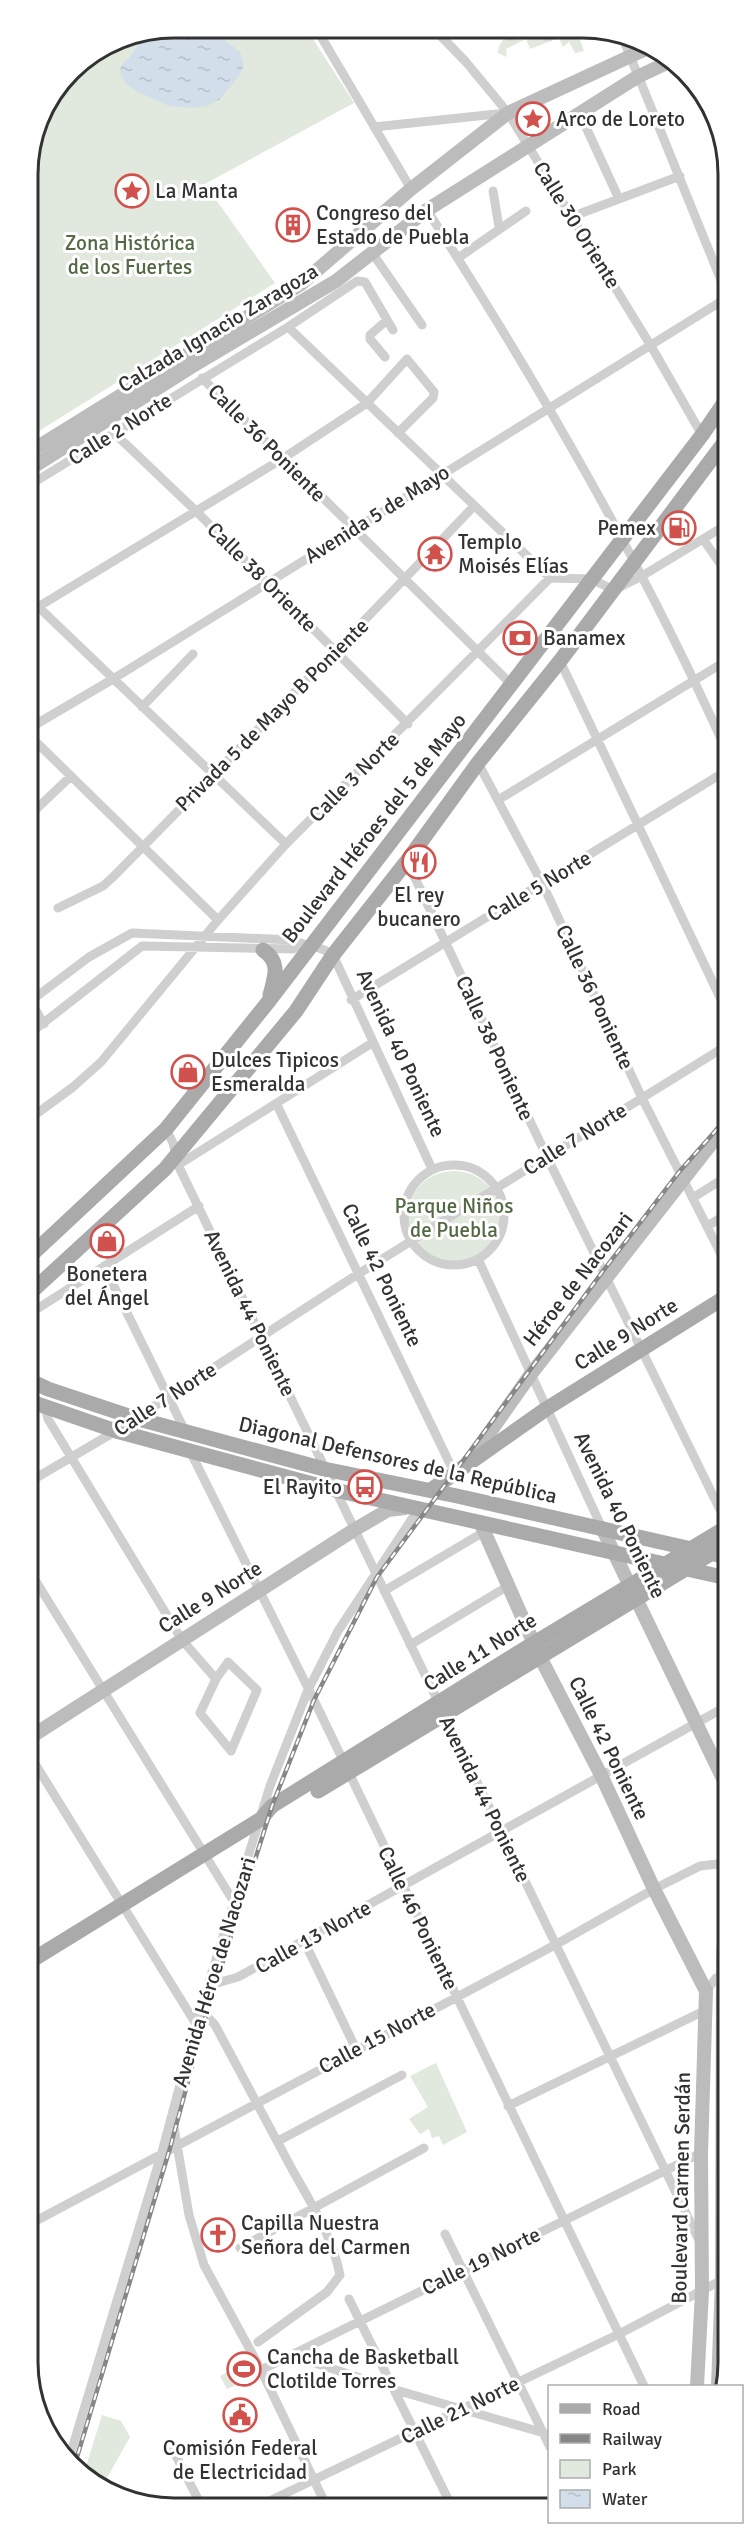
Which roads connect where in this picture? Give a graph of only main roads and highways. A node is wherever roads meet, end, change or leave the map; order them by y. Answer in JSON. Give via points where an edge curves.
{"nodes":[{"id":1,"x":641,"y":51,"type":"edge"},
{"id":2,"x":663,"y":65,"type":"edge"},
{"id":3,"x":718,"y":412,"type":"edge"},
{"id":4,"x":38,"y":447,"type":"edge"},
{"id":5,"x":718,"y":452,"type":"edge"},
{"id":6,"x":38,"y":464,"type":"edge"},
{"id":7,"x":263,"y":950,"type":"road end"},
{"id":8,"x":269,"y":1000,"type":"junction"},
{"id":9,"x":718,"y":1135,"type":"edge"},
{"id":10,"x":38,"y":1248,"type":"edge"},
{"id":11,"x":38,"y":1285,"type":"edge"},
{"id":12,"x":717,"y":1301,"type":"edge"},
{"id":13,"x":38,"y":1383,"type":"edge"},
{"id":14,"x":38,"y":1404,"type":"edge"},
{"id":15,"x":469,"y":1463,"type":"junction"},
{"id":16,"x":430,"y":1490,"type":"junction"},
{"id":17,"x":419,"y":1508,"type":"junction"},
{"id":18,"x":481,"y":1528,"type":"junction"},
{"id":19,"x":602,"y":1528,"type":"junction"},
{"id":20,"x":717,"y":1532,"type":"edge"},
{"id":21,"x":691,"y":1548,"type":"junction"},
{"id":22,"x":614,"y":1551,"type":"junction"},
{"id":23,"x":717,"y":1555,"type":"edge"},
{"id":24,"x":717,"y":1556,"type":"edge"},
{"id":25,"x":666,"y":1563,"type":"junction"},
{"id":26,"x":688,"y":1568,"type":"junction"},
{"id":27,"x":717,"y":1576,"type":"edge"},
{"id":28,"x":634,"y":1591,"type":"junction"},
{"id":29,"x":537,"y":1649,"type":"junction"},
{"id":30,"x":38,"y":1732,"type":"edge"},
{"id":31,"x":717,"y":1767,"type":"edge"},
{"id":32,"x":38,"y":1956,"type":"edge"},
{"id":33,"x":717,"y":1965,"type":"edge"},
{"id":34,"x":698,"y":1974,"type":"junction"},
{"id":35,"x":706,"y":1991,"type":"joint"},
{"id":36,"x":697,"y":2385,"type":"edge"}],
"edges":[{"from":1,"to":4,"type":"main road","name":"Calzada Ignacio Zaragoza","via":[[508,113],[300,284]]},
{"from":2,"to":6,"type":"main road","name":"Calzada Ignacio Zaragoza","via":[[579,112],[427,210],[340,286],[191,367]]},
{"from":3,"to":8,"type":"main road","name":"Boulevard Héroes del 5 de Mayo","via":[[511,684],[305,944]]},
{"from":5,"to":11,"type":"main road","name":"Boulevard Héroes del 5 de Mayo","via":[[639,569],[614,590],[478,763],[333,955],[296,1011],[176,1161]]},
{"from":7,"to":8,"type":"main road","via":[[276,967]]},
{"from":8,"to":10,"type":"main road","name":"Boulevard Héroes del 5 de Mayo","via":[[166,1129]]},
{"from":9,"to":15,"type":"main road","name":"Héroe de Nacozari","via":[[531,1374]]},
{"from":12,"to":15,"type":"main road","name":"Calle 9 Norte","via":[[546,1409]]},
{"from":13,"to":16,"type":"main road","name":"Diagonal Defensores de la República","via":[[135,1418],[324,1469]]},
{"from":14,"to":17,"type":"main road","name":"Diagonal Defensores de la República","via":[[116,1431],[335,1490]]},
{"from":15,"to":16,"type":"main road","name":"Calle 9 Norte"},
{"from":16,"to":19,"type":"main road","name":"Diagonal Defensores de la República"},
{"from":17,"to":18,"type":"main road","name":"Diagonal Defensores de la República"},
{"from":17,"to":30,"type":"main road","name":"Calle 9 Norte","via":[[388,1510]]},
{"from":18,"to":22,"type":"main road","name":"Diagonal Defensores de la República"},
{"from":18,"to":29,"type":"main road","name":"Calle 42 Poniente"},
{"from":19,"to":21,"type":"main road","name":"Diagonal Defensores de la República"},
{"from":19,"to":22,"type":"main road","name":"Avenida 40 Poniente"},
{"from":20,"to":21,"type":"main road","name":"Calle 11 Norte"},
{"from":21,"to":23,"type":"main road","name":"Diagonal Defensores de la República"},
{"from":21,"to":25,"type":"main road","name":"Calle 11 Norte"},
{"from":22,"to":25,"type":"main road","name":"Diagonal Defensores de la República"},
{"from":22,"to":28,"type":"main road","name":"Avenida 40 Poniente"},
{"from":24,"to":26,"type":"main road","name":"Calle 11 Norte"},
{"from":25,"to":26,"type":"main road","name":"Diagonal Defensores de la República"},
{"from":25,"to":28,"type":"main road","name":"Calle 11 Norte"},
{"from":26,"to":27,"type":"main road","name":"Diagonal Defensores de la República"},
{"from":26,"to":28,"type":"main road","name":"Calle 11 Norte"},
{"from":28,"to":29,"type":"main road","name":"Calle 11 Norte"},
{"from":28,"to":31,"type":"main road","name":"Avenida 40 Poniente"},
{"from":29,"to":32,"type":"main road","name":"Calle 11 Norte","via":[[268,1819],[261,1819],[203,1853]]},
{"from":29,"to":34,"type":"main road","name":"Calle 42 Poniente"},
{"from":33,"to":34,"type":"main road","via":[[712,1971]]},
{"from":34,"to":35,"type":"main road","name":"Calle 42 Poniente"},
{"from":35,"to":36,"type":"main road","name":"Boulevard Carmen Serdán"}]}
